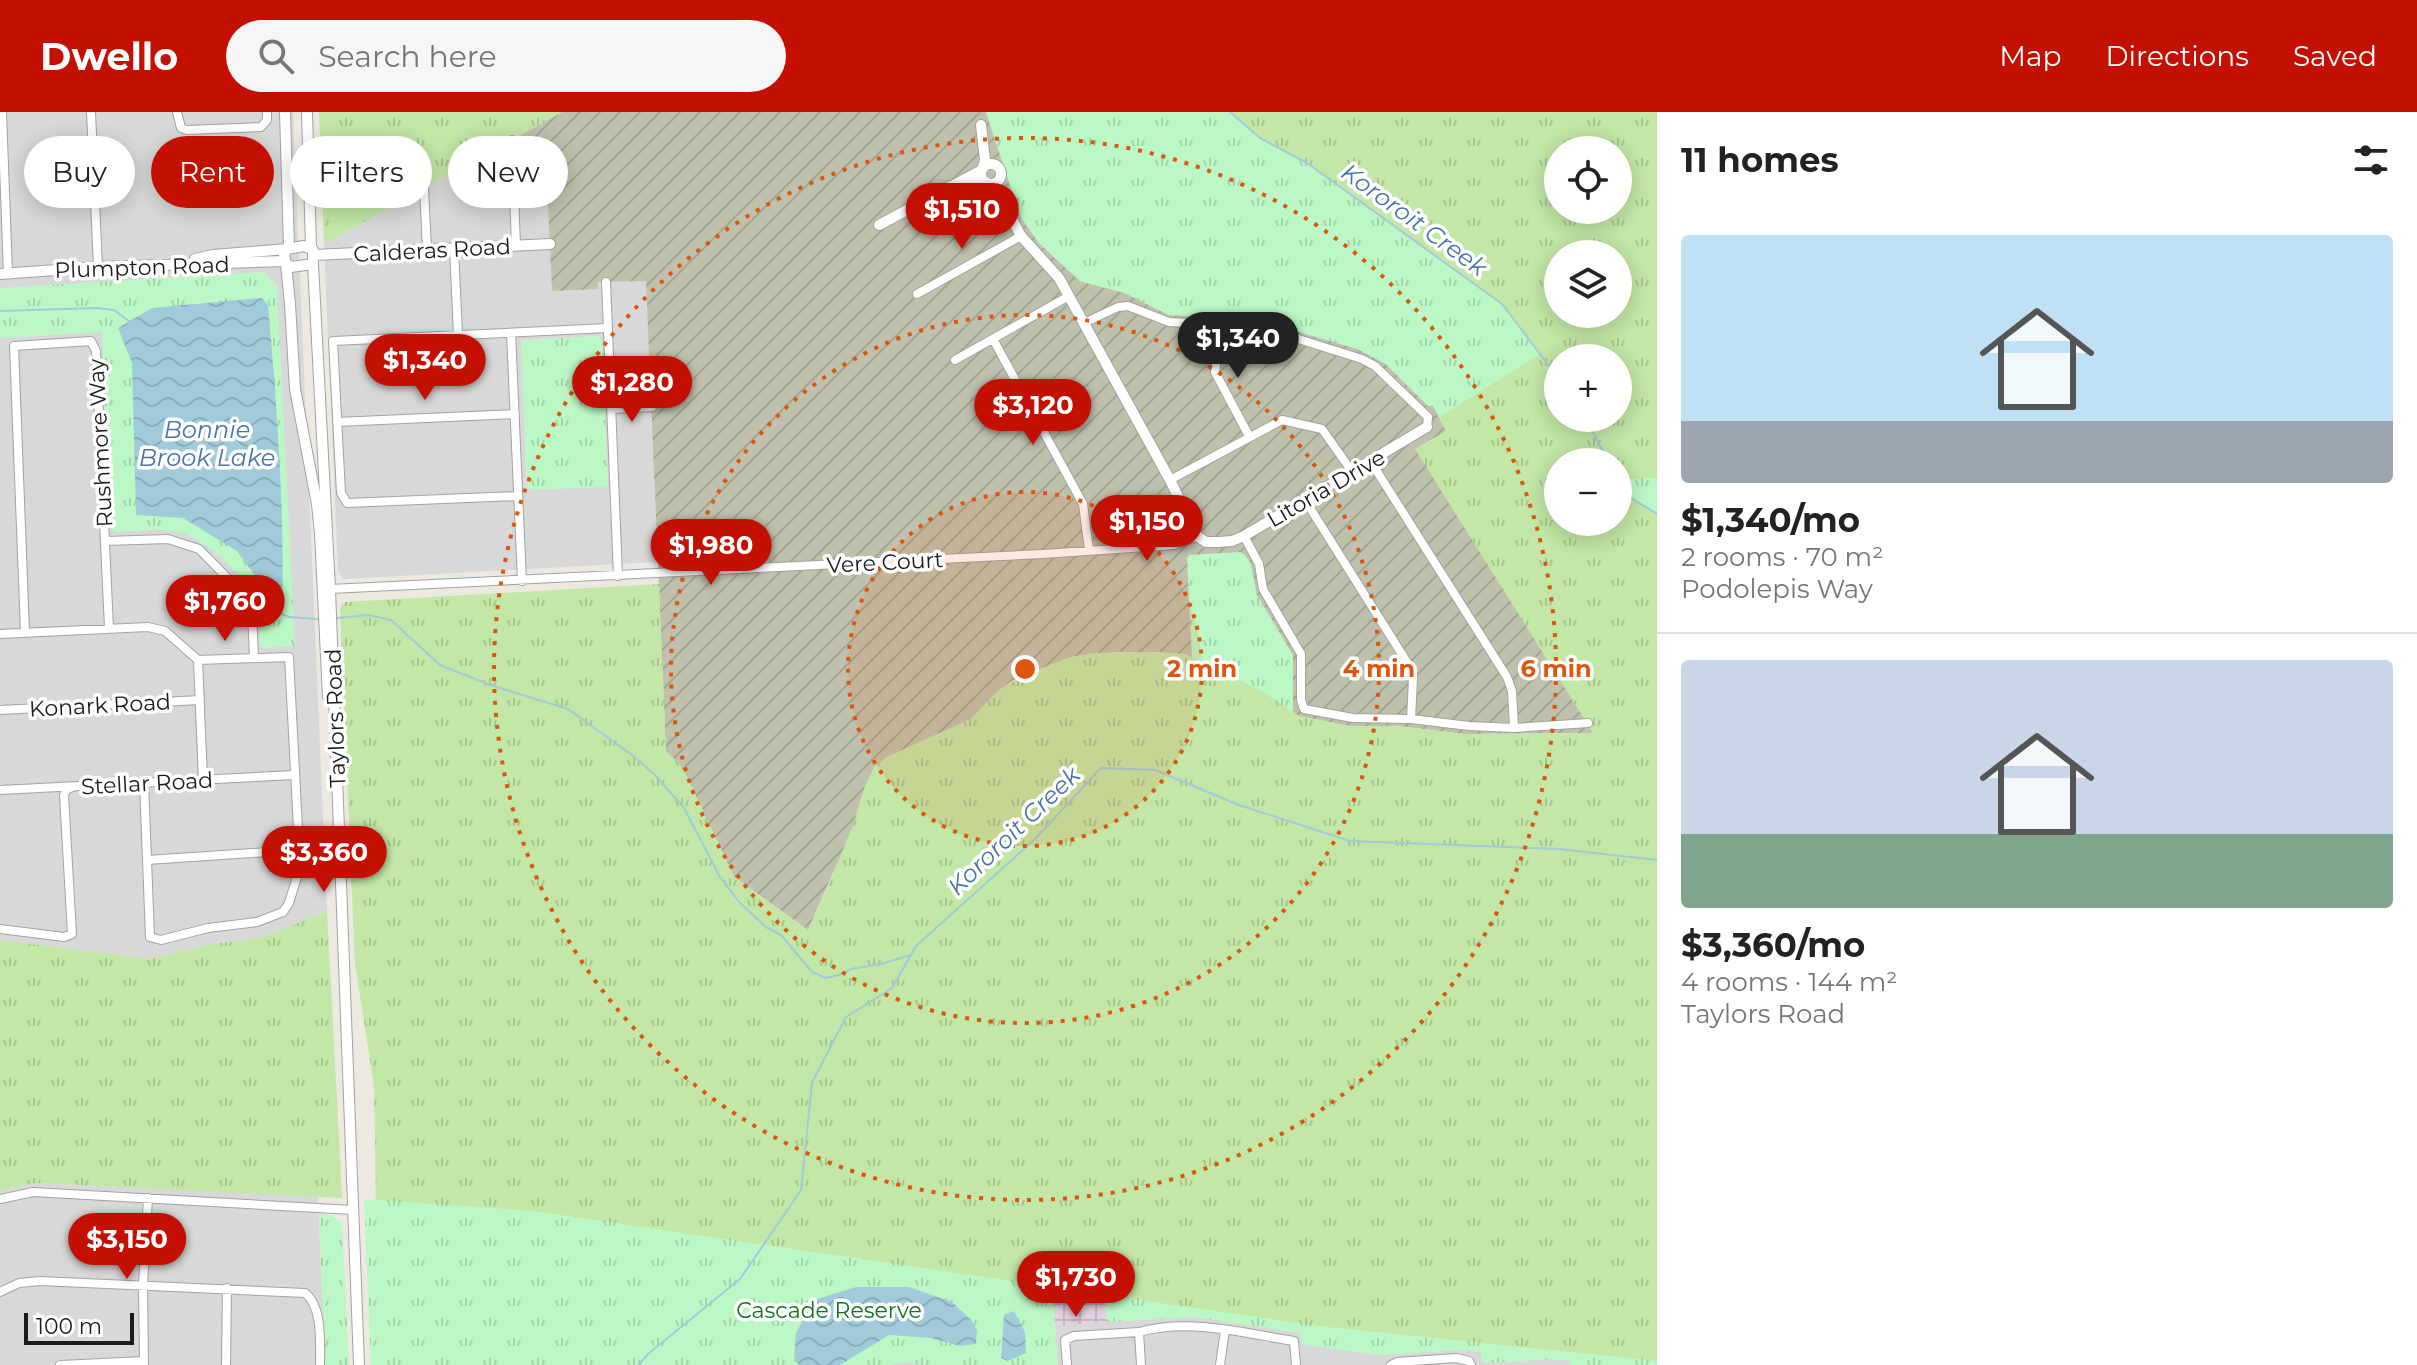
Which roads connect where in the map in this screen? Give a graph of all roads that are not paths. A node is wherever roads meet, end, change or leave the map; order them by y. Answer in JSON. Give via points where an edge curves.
{"nodes":[{"id":1,"x":2,"y":112,"type":"edge"},
{"id":2,"x":91,"y":112,"type":"edge"},
{"id":3,"x":177,"y":112,"type":"edge"},
{"id":4,"x":267,"y":112,"type":"edge"},
{"id":5,"x":285,"y":112,"type":"edge"},
{"id":6,"x":307,"y":112,"type":"edge"},
{"id":7,"x":982,"y":170,"type":"junction"},
{"id":8,"x":998,"y":172,"type":"junction"},
{"id":9,"x":986,"y":182,"type":"junction"},
{"id":10,"x":949,"y":187,"type":"junction"},
{"id":11,"x":425,"y":208,"type":"edge"},
{"id":12,"x":516,"y":208,"type":"edge"},
{"id":13,"x":1013,"y":219,"type":"junction"},
{"id":14,"x":3,"y":220,"type":"edge"},
{"id":15,"x":879,"y":225,"type":"dead end"},
{"id":16,"x":1021,"y":236,"type":"junction"},
{"id":17,"x":550,"y":244,"type":"dead end"},
{"id":18,"x":516,"y":246,"type":"junction"},
{"id":19,"x":288,"y":248,"type":"junction"},
{"id":20,"x":454,"y":248,"type":"junction"},
{"id":21,"x":427,"y":250,"type":"junction"},
{"id":22,"x":313,"y":255,"type":"junction"},
{"id":23,"x":285,"y":263,"type":"junction"},
{"id":24,"x":174,"y":264,"type":"junction"},
{"id":25,"x":98,"y":267,"type":"junction"},
{"id":26,"x":4,"y":273,"type":"edge"},
{"id":27,"x":606,"y":282,"type":"dead end"},
{"id":28,"x":917,"y":294,"type":"dead end"},
{"id":29,"x":1069,"y":296,"type":"junction"},
{"id":30,"x":1084,"y":323,"type":"junction"},
{"id":31,"x":1222,"y":325,"type":"junction"},
{"id":32,"x":608,"y":328,"type":"junction"},
{"id":33,"x":511,"y":333,"type":"junction"},
{"id":34,"x":458,"y":335,"type":"junction"},
{"id":35,"x":993,"y":339,"type":"junction"},
{"id":36,"x":0,"y":346,"type":"edge"},
{"id":37,"x":14,"y":346,"type":"junction"},
{"id":38,"x":955,"y":360,"type":"dead end"},
{"id":39,"x":652,"y":407,"type":"dead end"},
{"id":40,"x":612,"y":409,"type":"junction"},
{"id":41,"x":515,"y":414,"type":"junction"},
{"id":42,"x":337,"y":422,"type":"junction"},
{"id":43,"x":1427,"y":422,"type":"joint"},
{"id":44,"x":1249,"y":436,"type":"junction"},
{"id":45,"x":1371,"y":462,"type":"junction"},
{"id":46,"x":1353,"y":473,"type":"junction"},
{"id":47,"x":1170,"y":480,"type":"junction"},
{"id":48,"x":518,"y":496,"type":"junction"},
{"id":49,"x":1305,"y":500,"type":"junction"},
{"id":50,"x":1197,"y":536,"type":"junction"},
{"id":51,"x":1244,"y":536,"type":"junction"},
{"id":52,"x":105,"y":541,"type":"junction"},
{"id":53,"x":1089,"y":550,"type":"junction"},
{"id":54,"x":618,"y":576,"type":"junction"},
{"id":55,"x":522,"y":581,"type":"junction"},
{"id":56,"x":330,"y":589,"type":"junction"},
{"id":57,"x":109,"y":628,"type":"junction"},
{"id":58,"x":25,"y":632,"type":"junction"},
{"id":59,"x":0,"y":634,"type":"edge"},
{"id":60,"x":254,"y":658,"type":"junction"},
{"id":61,"x":198,"y":660,"type":"junction"},
{"id":62,"x":200,"y":700,"type":"junction"},
{"id":63,"x":0,"y":710,"type":"edge"},
{"id":64,"x":335,"y":717,"type":"junction"},
{"id":65,"x":1411,"y":719,"type":"junction"},
{"id":66,"x":1588,"y":723,"type":"dead end"},
{"id":67,"x":1514,"y":728,"type":"junction"},
{"id":68,"x":295,"y":775,"type":"junction"},
{"id":69,"x":203,"y":780,"type":"junction"},
{"id":70,"x":144,"y":783,"type":"junction"},
{"id":71,"x":73,"y":786,"type":"junction"},
{"id":72,"x":0,"y":790,"type":"edge"},
{"id":73,"x":299,"y":850,"type":"junction"},
{"id":74,"x":147,"y":860,"type":"junction"},
{"id":75,"x":0,"y":929,"type":"edge"},
{"id":76,"x":148,"y":1198,"type":"junction"},
{"id":77,"x":0,"y":1199,"type":"edge"},
{"id":78,"x":353,"y":1210,"type":"junction"},
{"id":79,"x":143,"y":1285,"type":"junction"},
{"id":80,"x":227,"y":1288,"type":"junction"},
{"id":81,"x":0,"y":1292,"type":"edge"},
{"id":82,"x":1225,"y":1330,"type":"junction"},
{"id":83,"x":1139,"y":1332,"type":"junction"},
{"id":84,"x":144,"y":1363,"type":"edge"},
{"id":85,"x":60,"y":1365,"type":"edge"},
{"id":86,"x":226,"y":1365,"type":"edge"},
{"id":87,"x":320,"y":1365,"type":"edge"},
{"id":88,"x":359,"y":1365,"type":"edge"},
{"id":89,"x":1067,"y":1365,"type":"edge"},
{"id":90,"x":1141,"y":1365,"type":"edge"},
{"id":91,"x":1220,"y":1365,"type":"edge"},
{"id":92,"x":1296,"y":1365,"type":"edge"},
{"id":93,"x":1391,"y":1365,"type":"edge"},
{"id":94,"x":1471,"y":1365,"type":"edge"}],
"edges":[{"from":1,"to":14,"type":"street"},
{"from":2,"to":25,"type":"street"},
{"from":3,"to":4,"type":"street","via":[[181,128],[187,130],[261,127]]},
{"from":5,"to":19,"type":"street"},
{"from":6,"to":22,"type":"street","name":"Taylors Road"},
{"from":7,"to":8,"type":"street","via":[[990,165]]},
{"from":7,"to":8,"type":"street","via":[[981,125]]},
{"from":7,"to":9,"type":"street"},
{"from":7,"to":10,"type":"street"},
{"from":8,"to":9,"type":"street","via":[[994,183]]},
{"from":8,"to":13,"type":"street"},
{"from":9,"to":10,"type":"street"},
{"from":9,"to":13,"type":"street"},
{"from":10,"to":15,"type":"street"},
{"from":11,"to":21,"type":"street"},
{"from":12,"to":18,"type":"street"},
{"from":13,"to":16,"type":"street"},
{"from":14,"to":26,"type":"street"},
{"from":16,"to":28,"type":"street"},
{"from":16,"to":29,"type":"street"},
{"from":17,"to":18,"type":"street","name":"Calderas Road"},
{"from":18,"to":20,"type":"street","name":"Calderas Road"},
{"from":19,"to":22,"type":"street"},
{"from":19,"to":23,"type":"street"},
{"from":19,"to":24,"type":"street"},
{"from":20,"to":21,"type":"street","name":"Calderas Road"},
{"from":20,"to":34,"type":"street"},
{"from":21,"to":22,"type":"street","name":"Calderas Road"},
{"from":22,"to":23,"type":"street","name":"Plumpton Road","via":[[291,267]]},
{"from":22,"to":56,"type":"street","name":"Taylors Road"},
{"from":23,"to":24,"type":"street","name":"Plumpton Road"},
{"from":23,"to":64,"type":"street","via":[[295,389],[317,504],[327,688]]},
{"from":24,"to":25,"type":"street","name":"Plumpton Road"},
{"from":25,"to":26,"type":"street","name":"Plumpton Road"},
{"from":27,"to":32,"type":"street"},
{"from":29,"to":30,"type":"street"},
{"from":29,"to":35,"type":"street"},
{"from":30,"to":31,"type":"street","via":[[1128,306],[1169,322]]},
{"from":30,"to":47,"type":"street"},
{"from":31,"to":43,"type":"street","via":[[1295,338],[1362,359],[1375,366]]},
{"from":31,"to":44,"type":"street","via":[[1215,372]]},
{"from":32,"to":33,"type":"street"},
{"from":32,"to":40,"type":"street"},
{"from":33,"to":34,"type":"street"},
{"from":33,"to":41,"type":"street"},
{"from":34,"to":42,"type":"street","via":[[333,341]]},
{"from":35,"to":38,"type":"street"},
{"from":35,"to":53,"type":"street","via":[[1083,504]]},
{"from":36,"to":37,"type":"street"},
{"from":37,"to":52,"type":"street","name":"Rushmore Way","via":[[91,341],[96,351]]},
{"from":37,"to":58,"type":"street"},
{"from":39,"to":40,"type":"street"},
{"from":40,"to":54,"type":"street"},
{"from":41,"to":42,"type":"street"},
{"from":41,"to":48,"type":"street"},
{"from":42,"to":48,"type":"street","via":[[341,493],[347,503]]},
{"from":43,"to":45,"type":"street","name":"Litoria Drive"},
{"from":44,"to":46,"type":"street","via":[[1282,420],[1322,429]]},
{"from":44,"to":47,"type":"street"},
{"from":45,"to":46,"type":"street","name":"Litoria Drive"},
{"from":45,"to":67,"type":"street","via":[[1507,677]]},
{"from":46,"to":49,"type":"street","name":"Litoria Drive"},
{"from":47,"to":50,"type":"street"},
{"from":48,"to":55,"type":"street"},
{"from":49,"to":51,"type":"street","name":"Litoria Drive"},
{"from":49,"to":65,"type":"street","via":[[1410,667]]},
{"from":50,"to":51,"type":"street","name":"Litoria Drive","via":[[1206,542]]},
{"from":50,"to":53,"type":"street","name":"Vere Court","via":[[1174,545]]},
{"from":51,"to":65,"type":"street","via":[[1259,564],[1263,589],[1301,654],[1304,709],[1353,718]]},
{"from":52,"to":57,"type":"street"},
{"from":52,"to":60,"type":"street","name":"Rushmore Way","via":[[168,539],[199,549],[248,599]]},
{"from":53,"to":54,"type":"street","name":"Vere Court"},
{"from":54,"to":55,"type":"street","name":"Vere Court"},
{"from":55,"to":56,"type":"street","name":"Vere Court"},
{"from":56,"to":64,"type":"street","name":"Taylors Road"},
{"from":57,"to":58,"type":"street"},
{"from":57,"to":61,"type":"street","via":[[165,631]]},
{"from":58,"to":59,"type":"street"},
{"from":60,"to":61,"type":"street"},
{"from":60,"to":68,"type":"street","via":[[289,657]]},
{"from":61,"to":62,"type":"street"},
{"from":62,"to":63,"type":"street","name":"Konark Road"},
{"from":62,"to":69,"type":"street"},
{"from":64,"to":78,"type":"street","name":"Taylors Road"},
{"from":65,"to":67,"type":"street"},
{"from":66,"to":67,"type":"street"},
{"from":68,"to":69,"type":"street","name":"Stellar Road"},
{"from":68,"to":73,"type":"street"},
{"from":69,"to":70,"type":"street","name":"Stellar Road"},
{"from":70,"to":71,"type":"street","name":"Stellar Road"},
{"from":70,"to":74,"type":"street"},
{"from":71,"to":72,"type":"street","name":"Stellar Road"},
{"from":71,"to":75,"type":"street","via":[[64,795],[72,934]]},
{"from":73,"to":74,"type":"street"},
{"from":73,"to":74,"type":"street","via":[[300,867],[283,912],[161,940],[150,937]]},
{"from":76,"to":77,"type":"street","via":[[33,1192]]},
{"from":76,"to":78,"type":"street"},
{"from":76,"to":79,"type":"street"},
{"from":78,"to":88,"type":"street","name":"Taylors Road"},
{"from":79,"to":80,"type":"street"},
{"from":79,"to":81,"type":"street","via":[[40,1281]]},
{"from":79,"to":84,"type":"street"},
{"from":80,"to":86,"type":"street"},
{"from":80,"to":87,"type":"street","via":[[308,1294],[319,1330]]},
{"from":82,"to":83,"type":"street","via":[[1193,1325]]},
{"from":82,"to":91,"type":"street"},
{"from":82,"to":92,"type":"street","via":[[1294,1341]]},
{"from":83,"to":89,"type":"street","via":[[1065,1340]]},
{"from":83,"to":90,"type":"street"},
{"from":84,"to":85,"type":"street"},
{"from":93,"to":94,"type":"street","via":[[1456,1358]]}]}
